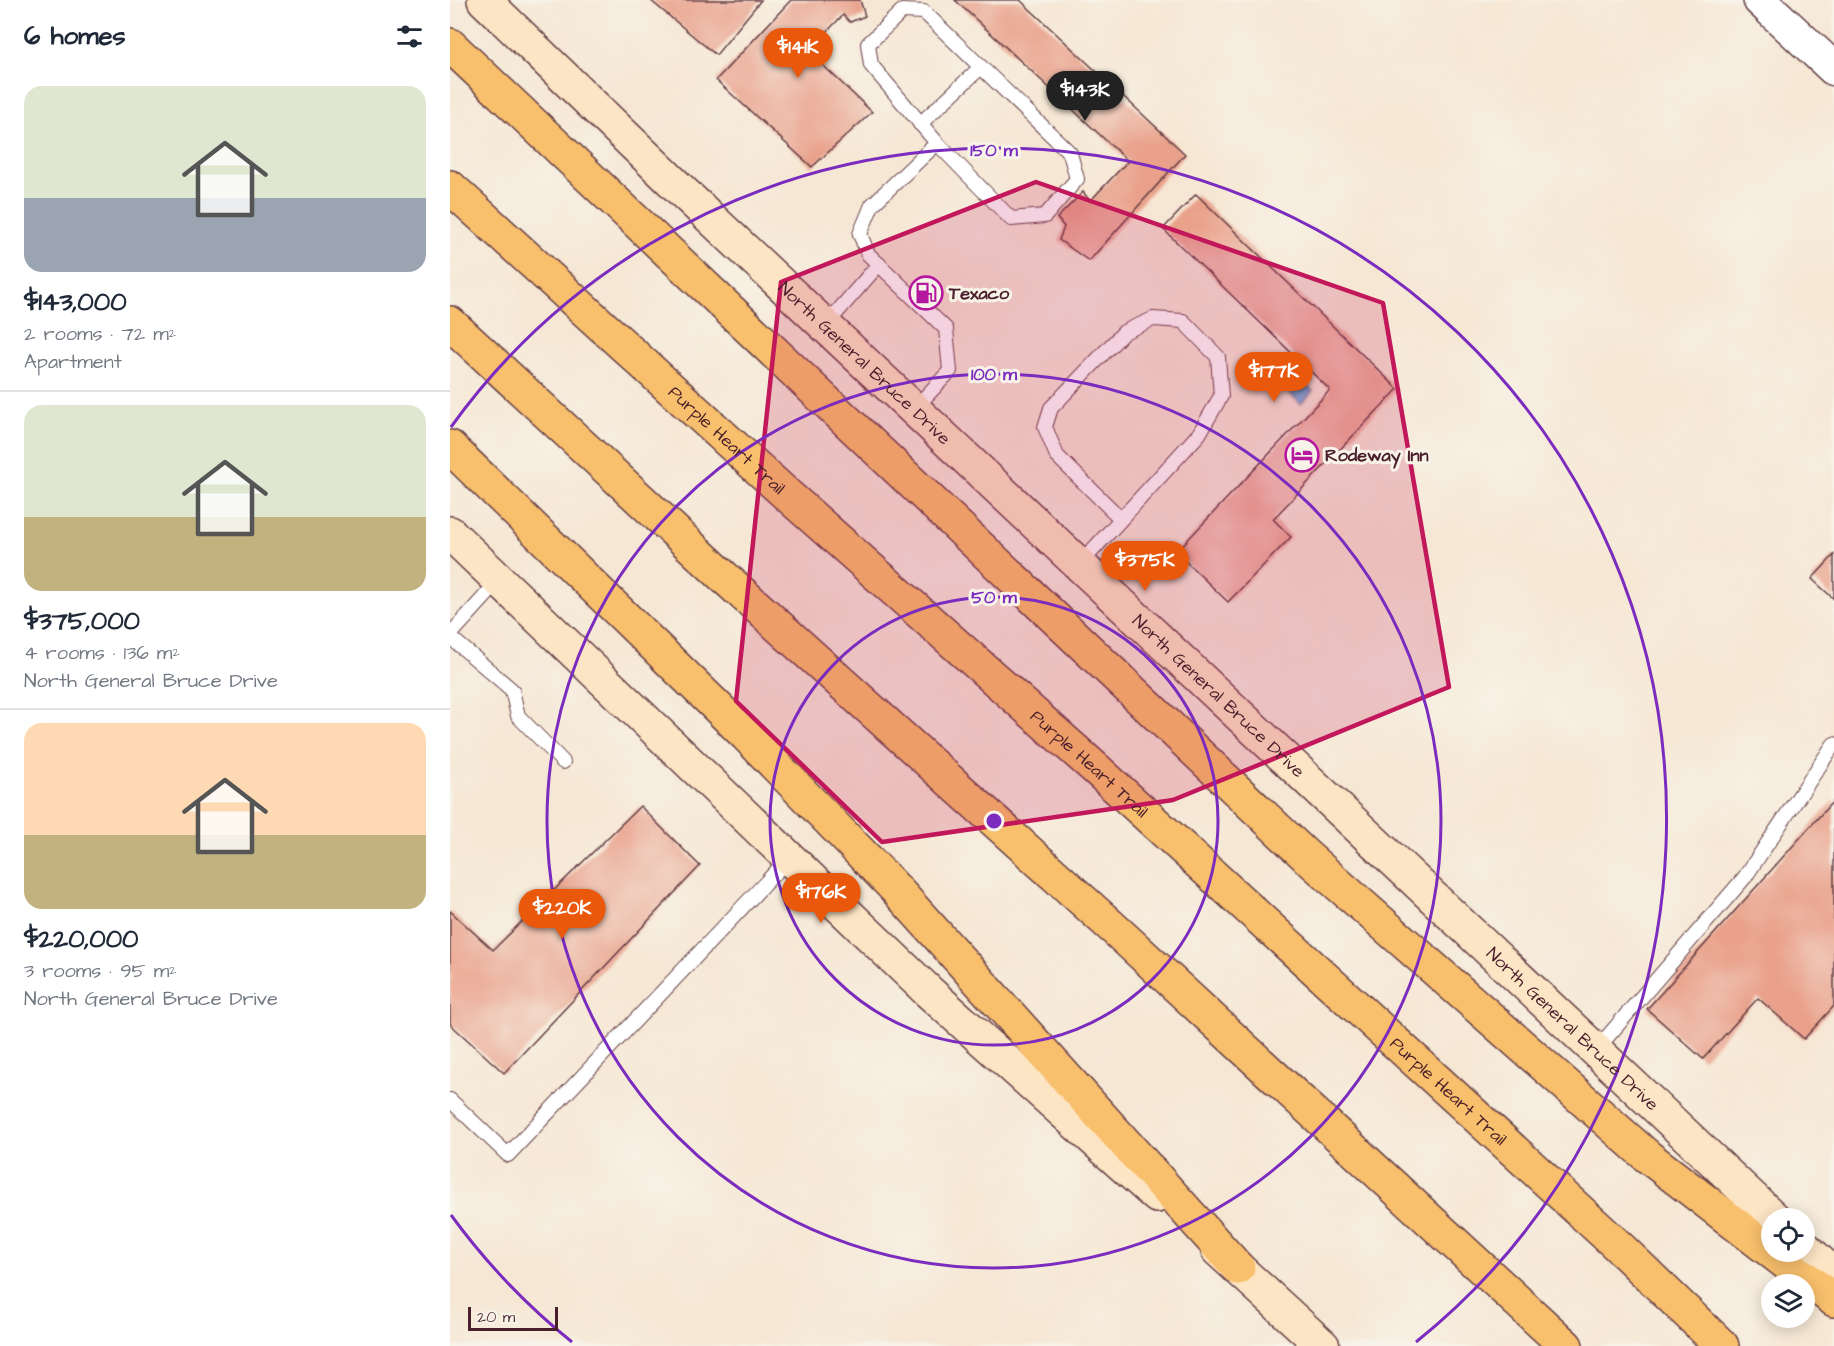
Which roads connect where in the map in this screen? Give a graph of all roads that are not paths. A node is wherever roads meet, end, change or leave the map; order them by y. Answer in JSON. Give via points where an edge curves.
{"nodes":[{"id":1,"x":484,"y":0,"type":"edge"},
{"id":2,"x":1760,"y":0,"type":"edge"},
{"id":3,"x":450,"y":45,"type":"edge"},
{"id":4,"x":981,"y":67,"type":"junction"},
{"id":5,"x":1834,"y":69,"type":"edge"},
{"id":6,"x":920,"y":124,"type":"junction"},
{"id":7,"x":937,"y":143,"type":"junction"},
{"id":8,"x":450,"y":187,"type":"edge"},
{"id":9,"x":879,"y":264,"type":"junction"},
{"id":10,"x":450,"y":323,"type":"edge"},
{"id":11,"x":825,"y":326,"type":"junction"},
{"id":12,"x":914,"y":410,"type":"junction"},
{"id":13,"x":450,"y":447,"type":"edge"},
{"id":14,"x":1121,"y":519,"type":"junction"},
{"id":15,"x":450,"y":533,"type":"edge"},
{"id":16,"x":1079,"y":565,"type":"junction"},
{"id":17,"x":499,"y":580,"type":"junction"},
{"id":18,"x":450,"y":636,"type":"edge"},
{"id":19,"x":1834,"y":744,"type":"edge"},
{"id":20,"x":563,"y":762,"type":"dead end"},
{"id":21,"x":789,"y":858,"type":"junction"},
{"id":22,"x":1596,"y":1050,"type":"junction"},
{"id":23,"x":450,"y":1100,"type":"edge"},
{"id":24,"x":1763,"y":1208,"type":"edge"},
{"id":25,"x":1815,"y":1257,"type":"edge"},
{"id":26,"x":1238,"y":1268,"type":"junction"},
{"id":27,"x":1834,"y":1275,"type":"edge"},
{"id":28,"x":1834,"y":1300,"type":"edge"},
{"id":29,"x":1323,"y":1346,"type":"edge"},
{"id":30,"x":1566,"y":1346,"type":"edge"},
{"id":31,"x":1722,"y":1346,"type":"edge"}],
"edges":[{"from":1,"to":11,"type":"main road","name":"North General Bruce Drive"},
{"from":2,"to":5,"type":"street"},
{"from":3,"to":28,"type":"highway","via":[[1306,856],[1647,1156]]},
{"from":4,"to":6,"type":"lane"},
{"from":4,"to":6,"type":"lane","via":[[924,12],[902,11],[868,44],[871,65]]},
{"from":4,"to":7,"type":"lane","via":[[1070,153],[1077,179],[1045,216],[1011,219]]},
{"from":6,"to":7,"type":"lane"},
{"from":7,"to":9,"type":"lane","via":[[872,206],[860,234],[868,254]]},
{"from":8,"to":31,"type":"highway","name":"Purple Heart Trail","via":[[785,493],[1095,768],[1617,1245]]},
{"from":9,"to":11,"type":"lane"},
{"from":9,"to":12,"type":"lane","via":[[946,329],[950,370]]},
{"from":10,"to":30,"type":"highway","via":[[724,577],[1120,933]]},
{"from":11,"to":12,"type":"main road","name":"North General Bruce Drive"},
{"from":12,"to":16,"type":"main road","name":"North General Bruce Drive"},
{"from":13,"to":26,"type":"highway","via":[[746,735],[893,886]]},
{"from":14,"to":14,"type":"lane","via":[[1199,434],[1221,396],[1218,357],[1183,321],[1154,319],[1124,332],[1052,408],[1045,427],[1057,456]]},
{"from":14,"to":16,"type":"lane"},
{"from":15,"to":17,"type":"main road"},
{"from":16,"to":22,"type":"main road","name":"North General Bruce Drive"},
{"from":17,"to":18,"type":"lane"},
{"from":17,"to":21,"type":"main road"},
{"from":18,"to":20,"type":"lane","via":[[512,690],[518,716]]},
{"from":19,"to":22,"type":"lane","via":[[1745,877]]},
{"from":21,"to":23,"type":"lane","via":[[508,1155]]},
{"from":21,"to":26,"type":"main road","via":[[929,992]]},
{"from":22,"to":24,"type":"main road","name":"North General Bruce Drive"},
{"from":25,"to":27,"type":"main road"},
{"from":26,"to":29,"type":"main road"}]}
